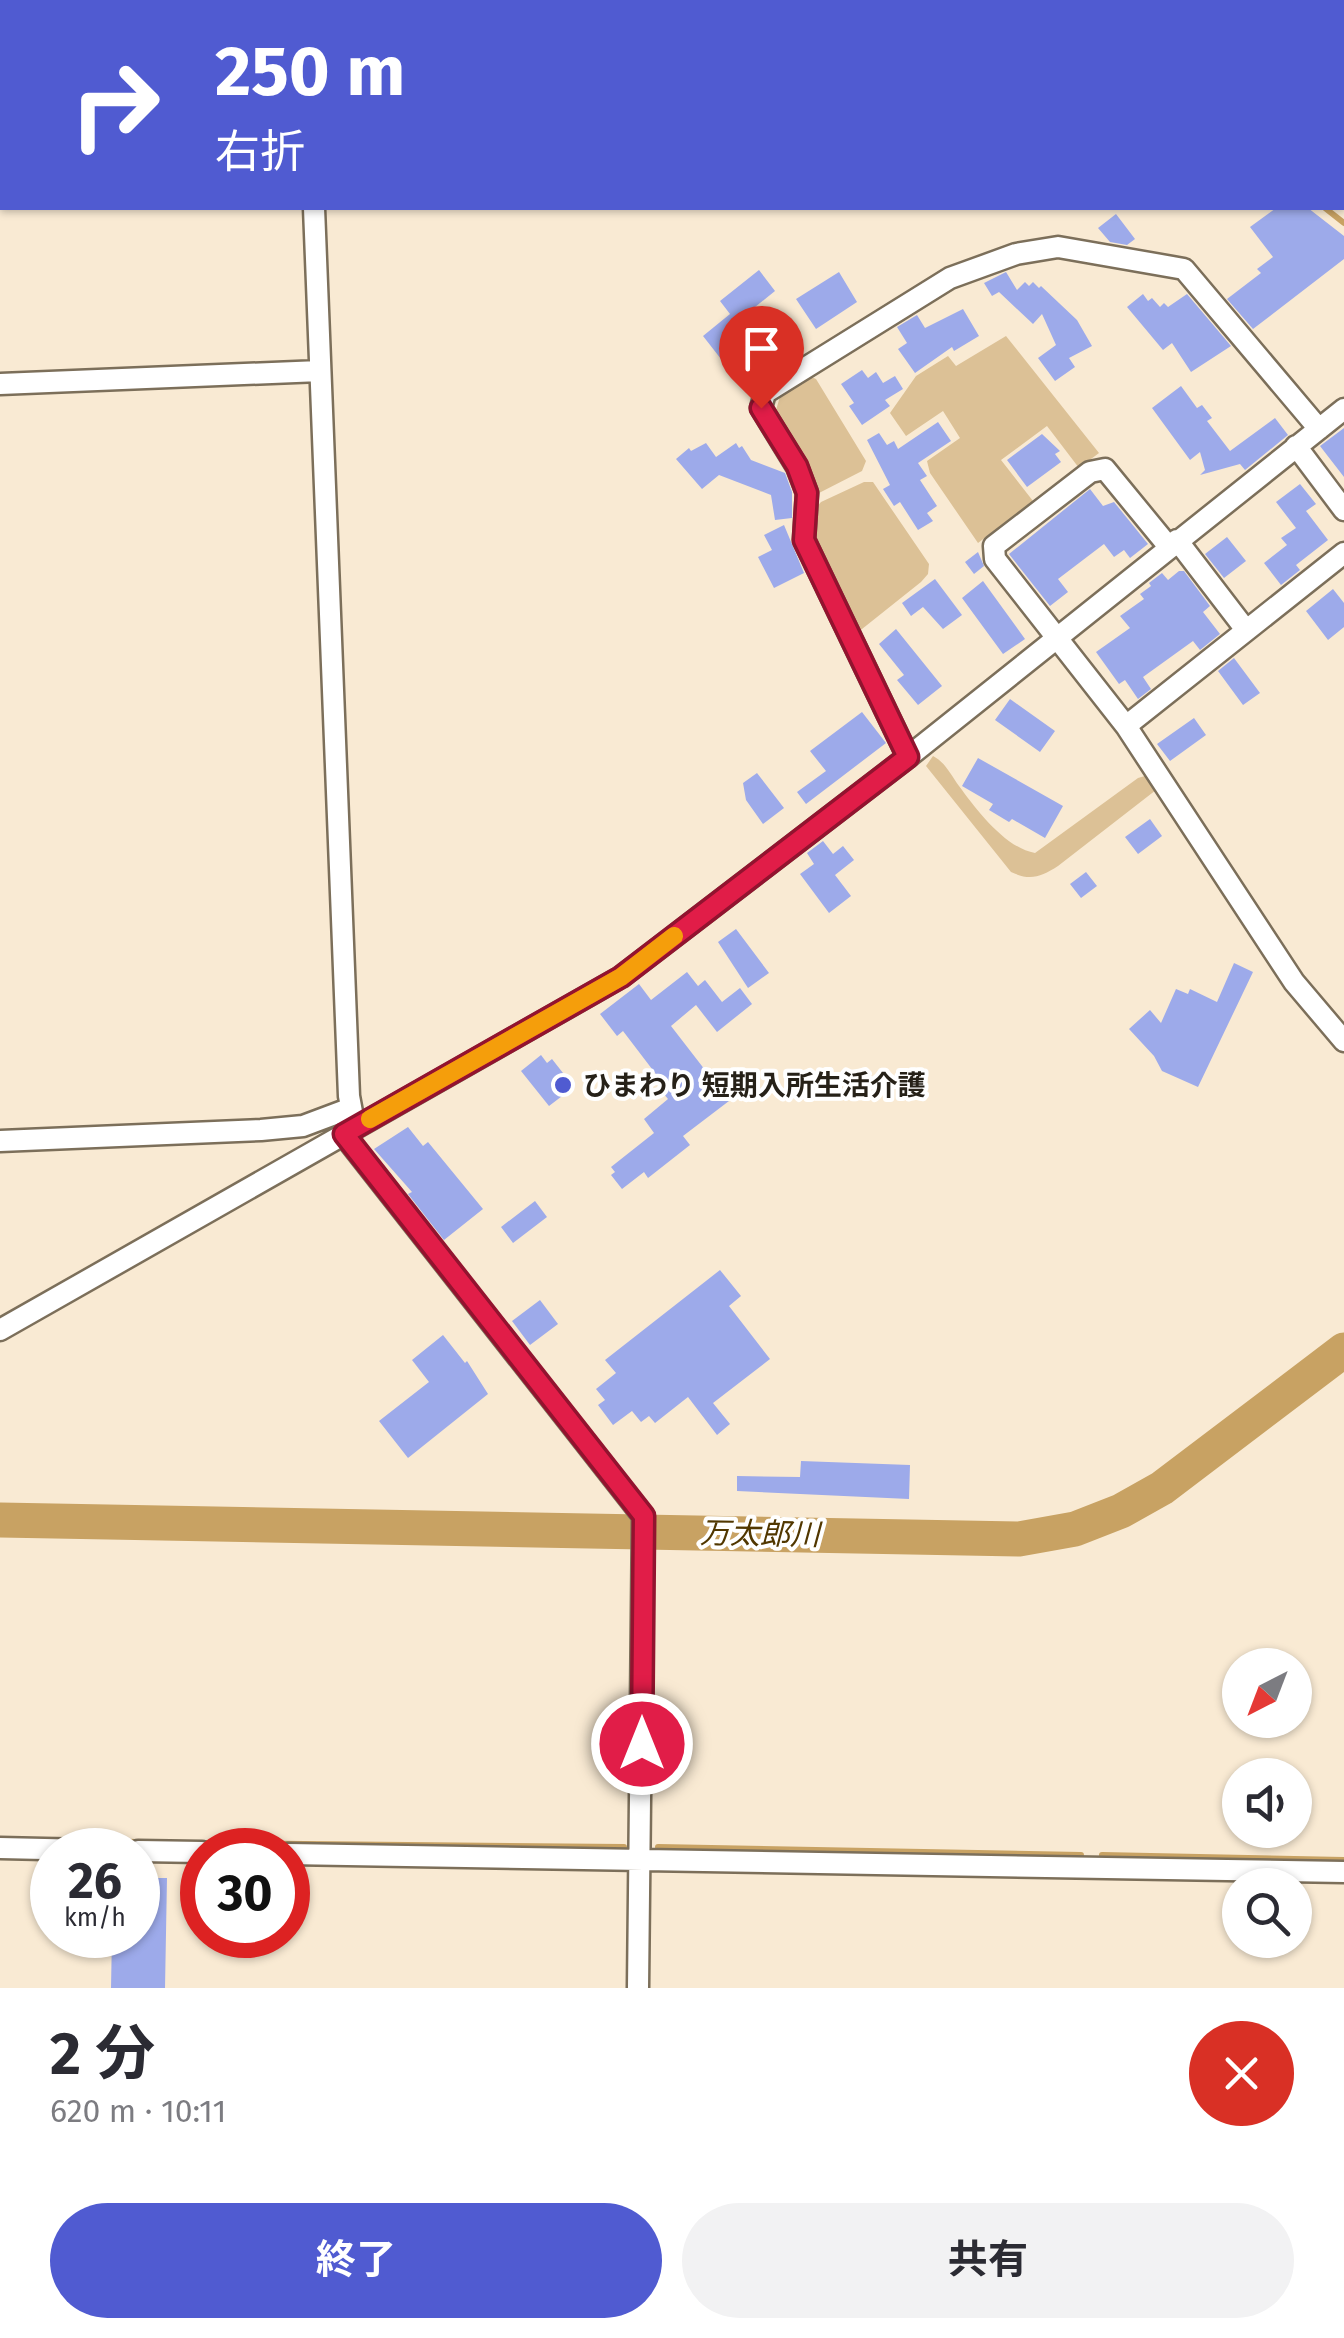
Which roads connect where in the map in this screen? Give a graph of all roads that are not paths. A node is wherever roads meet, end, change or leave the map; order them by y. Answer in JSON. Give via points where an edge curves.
{"nodes":[{"id":1,"x":314,"y":210,"type":"edge"},
{"id":2,"x":320,"y":371,"type":"junction"},
{"id":3,"x":0,"y":384,"type":"edge"},
{"id":4,"x":1344,"y":409,"type":"edge"},
{"id":5,"x":1319,"y":429,"type":"junction"},
{"id":6,"x":1296,"y":446,"type":"junction"},
{"id":7,"x":1344,"y":510,"type":"edge"},
{"id":8,"x":1173,"y":543,"type":"junction"},
{"id":9,"x":1344,"y":553,"type":"edge"},
{"id":10,"x":1246,"y":630,"type":"junction"},
{"id":11,"x":1056,"y":636,"type":"junction"},
{"id":12,"x":1126,"y":726,"type":"junction"},
{"id":13,"x":908,"y":757,"type":"junction"},
{"id":14,"x":1344,"y":1041,"type":"edge"},
{"id":15,"x":350,"y":1123,"type":"junction"},
{"id":16,"x":0,"y":1141,"type":"edge"},
{"id":17,"x":0,"y":1330,"type":"edge"},
{"id":18,"x":0,"y":1848,"type":"edge"},
{"id":19,"x":30,"y":1849,"type":"edge"},
{"id":20,"x":310,"y":1854,"type":"edge"},
{"id":21,"x":640,"y":1860,"type":"junction"},
{"id":22,"x":1344,"y":1872,"type":"edge"},
{"id":23,"x":638,"y":1988,"type":"edge"}],
"edges":[{"from":1,"to":2,"type":"street"},
{"from":2,"to":3,"type":"street"},
{"from":2,"to":15,"type":"street"},
{"from":4,"to":5,"type":"street"},
{"from":5,"to":6,"type":"street"},
{"from":5,"to":13,"type":"street","via":[[1184,269],[1058,246],[950,278],[765,393],[761,408],[807,493],[804,540]]},
{"from":6,"to":7,"type":"street"},
{"from":6,"to":8,"type":"street"},
{"from":8,"to":10,"type":"street"},
{"from":8,"to":11,"type":"street"},
{"from":8,"to":11,"type":"street","via":[[1105,470],[1090,472],[994,546],[996,558]]},
{"from":9,"to":10,"type":"street"},
{"from":10,"to":12,"type":"street"},
{"from":11,"to":12,"type":"street"},
{"from":11,"to":13,"type":"street"},
{"from":12,"to":14,"type":"street","via":[[1294,982]]},
{"from":13,"to":15,"type":"street","via":[[621,977]]},
{"from":15,"to":16,"type":"street"},
{"from":15,"to":17,"type":"street"},
{"from":15,"to":21,"type":"street","via":[[644,1520]]},
{"from":18,"to":19,"type":"street"},
{"from":20,"to":21,"type":"street"},
{"from":21,"to":22,"type":"street"},
{"from":21,"to":23,"type":"street"}]}
